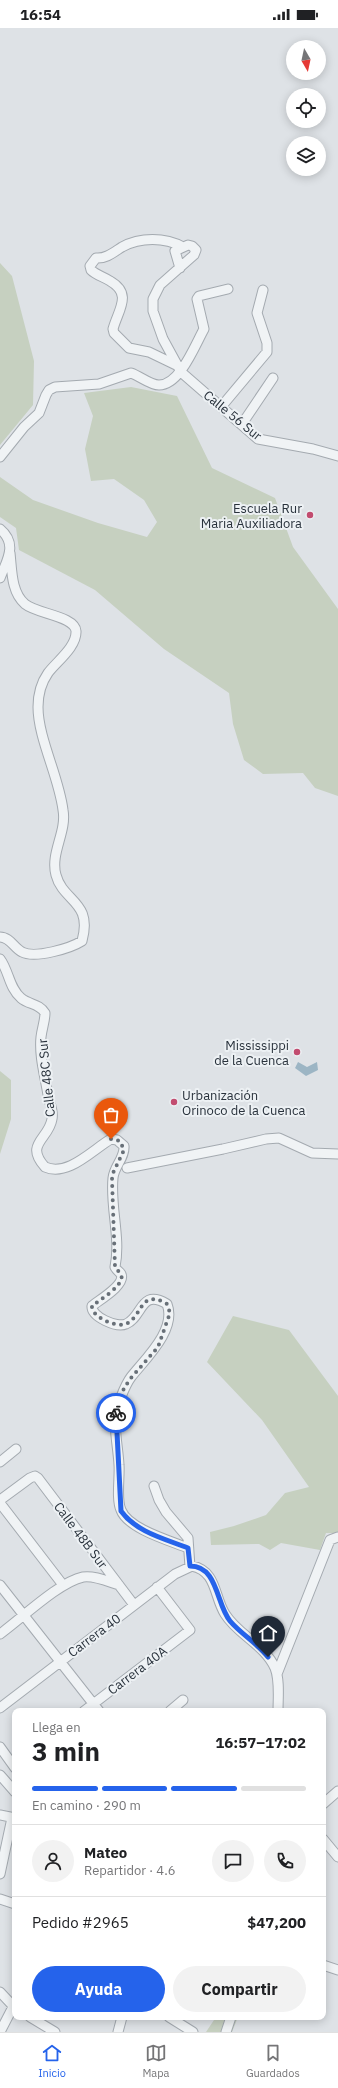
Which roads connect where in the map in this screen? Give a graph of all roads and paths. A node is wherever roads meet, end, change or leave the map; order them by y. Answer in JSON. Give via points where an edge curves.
{"nodes":[{"id":1,"x":183,"y":247,"type":"junction"},
{"id":2,"x":180,"y":268,"type":"junction"},
{"id":3,"x":228,"y":289,"type":"dead end"},
{"id":4,"x":263,"y":290,"type":"dead end"},
{"id":5,"x":178,"y":368,"type":"junction"},
{"id":6,"x":273,"y":378,"type":"dead end"},
{"id":7,"x":221,"y":407,"type":"junction"},
{"id":8,"x":242,"y":424,"type":"junction"},
{"id":9,"x":338,"y":456,"type":"edge"},
{"id":10,"x":0,"y":457,"type":"edge"},
{"id":11,"x":0,"y":529,"type":"edge"},
{"id":12,"x":10,"y":553,"type":"junction"},
{"id":13,"x":0,"y":578,"type":"edge"},
{"id":14,"x":0,"y":937,"type":"edge"},
{"id":15,"x":0,"y":959,"type":"edge"},
{"id":16,"x":338,"y":1154,"type":"edge"},
{"id":17,"x":128,"y":1168,"type":"dead end"},
{"id":18,"x":16,"y":1450,"type":"dead end"},
{"id":19,"x":0,"y":1462,"type":"edge"},
{"id":20,"x":154,"y":1486,"type":"dead end"},
{"id":21,"x":0,"y":1502,"type":"edge"},
{"id":22,"x":334,"y":1539,"type":"edge"},
{"id":23,"x":188,"y":1548,"type":"junction"},
{"id":24,"x":190,"y":1566,"type":"junction"},
{"id":25,"x":0,"y":1585,"type":"edge"},
{"id":26,"x":119,"y":1585,"type":"junction"},
{"id":27,"x":64,"y":1586,"type":"junction"},
{"id":28,"x":157,"y":1587,"type":"junction"},
{"id":29,"x":134,"y":1605,"type":"junction"},
{"id":30,"x":24,"y":1616,"type":"junction"},
{"id":31,"x":0,"y":1634,"type":"edge"},
{"id":32,"x":61,"y":1660,"type":"junction"},
{"id":33,"x":277,"y":1674,"type":"junction"},
{"id":34,"x":183,"y":1700,"type":"dead end"},
{"id":35,"x":96,"y":1707,"type":"edge"},
{"id":36,"x":0,"y":1708,"type":"edge"},
{"id":37,"x":174,"y":1708,"type":"edge"},
{"id":38,"x":278,"y":1708,"type":"edge"},
{"id":39,"x":0,"y":1747,"type":"edge"},
{"id":40,"x":12,"y":1763,"type":"edge"},
{"id":41,"x":12,"y":1767,"type":"edge"},
{"id":42,"x":0,"y":1774,"type":"edge"},
{"id":43,"x":12,"y":1788,"type":"edge"},
{"id":44,"x":338,"y":1791,"type":"edge"},
{"id":45,"x":326,"y":1801,"type":"edge"},
{"id":46,"x":0,"y":1814,"type":"edge"},
{"id":47,"x":12,"y":1817,"type":"edge"},
{"id":48,"x":12,"y":1826,"type":"edge"},
{"id":49,"x":326,"y":1843,"type":"edge"},
{"id":50,"x":338,"y":1857,"type":"edge"},
{"id":51,"x":0,"y":1874,"type":"edge"},
{"id":52,"x":0,"y":1899,"type":"edge"},
{"id":53,"x":12,"y":1903,"type":"edge"},
{"id":54,"x":326,"y":1966,"type":"edge"},
{"id":55,"x":338,"y":1970,"type":"edge"},
{"id":56,"x":0,"y":1992,"type":"edge"},
{"id":57,"x":12,"y":2003,"type":"edge"},
{"id":58,"x":12,"y":2011,"type":"edge"},
{"id":59,"x":35,"y":2020,"type":"edge"},
{"id":60,"x":121,"y":2020,"type":"edge"},
{"id":61,"x":174,"y":2020,"type":"edge"},
{"id":62,"x":230,"y":2020,"type":"edge"},
{"id":63,"x":0,"y":2032,"type":"edge"},
{"id":64,"x":55,"y":2032,"type":"edge"},
{"id":65,"x":118,"y":2032,"type":"edge"},
{"id":66,"x":193,"y":2032,"type":"edge"},
{"id":67,"x":226,"y":2032,"type":"edge"}],
"edges":[{"from":1,"to":2,"type":"street","via":[[175,251]]},
{"from":1,"to":2,"type":"street","via":[[192,246],[196,250],[191,259]]},
{"from":1,"to":5,"type":"street","via":[[146,239],[132,242],[106,257],[96,258],[90,266],[94,273],[111,281],[121,290],[123,298],[113,328],[114,333],[129,348],[149,352]]},
{"from":2,"to":5,"type":"street","via":[[160,286],[153,299],[163,339]]},
{"from":3,"to":5,"type":"street","via":[[199,296],[197,299],[204,329]]},
{"from":4,"to":7,"type":"street","via":[[257,313],[267,343],[267,352]]},
{"from":5,"to":7,"type":"street","name":"Calle 56 Sur"},
{"from":5,"to":10,"type":"street","via":[[175,379],[166,384],[158,385],[131,373],[99,384],[55,387],[49,390],[39,413]]},
{"from":6,"to":8,"type":"street"},
{"from":7,"to":8,"type":"street","name":"Calle 56 Sur"},
{"from":8,"to":9,"type":"street","name":"Calle 56 Sur","via":[[265,441]]},
{"from":11,"to":12,"type":"street","via":[[9,540]]},
{"from":12,"to":13,"type":"street"},
{"from":12,"to":14,"type":"street","via":[[15,588],[25,604],[69,621],[74,624],[76,631],[75,638],[40,687],[38,707],[41,730],[53,765],[63,809],[64,819],[55,859],[57,880],[76,902],[85,929],[82,941],[73,947],[28,955],[18,950],[6,938]]},
{"from":15,"to":23,"type":"street","name":"Calle 48C Sur","via":[[17,995],[26,1002],[38,1005],[45,1013],[41,1037],[42,1060],[52,1116],[38,1143],[39,1160],[45,1167],[60,1170],[111,1139],[118,1140],[124,1146],[123,1155],[112,1179],[115,1267],[122,1278],[116,1288],[92,1306],[92,1310],[93,1313],[118,1325],[130,1322],[141,1305],[151,1300],[167,1304],[170,1313],[158,1347],[131,1378],[118,1406],[115,1423],[120,1505],[124,1515],[134,1524]]},
{"from":16,"to":17,"type":"street","via":[[312,1153],[279,1138]]},
{"from":18,"to":19,"type":"street"},
{"from":20,"to":23,"type":"street","via":[[166,1512],[188,1538]]},
{"from":21,"to":26,"type":"street","name":"Calle 48B Sur","via":[[24,1482],[35,1476],[38,1478]]},
{"from":21,"to":27,"type":"street"},
{"from":22,"to":33,"type":"street"},
{"from":23,"to":24,"type":"street"},
{"from":24,"to":28,"type":"street","name":"Carrera 40"},
{"from":24,"to":33,"type":"street","via":[[202,1569],[210,1577],[225,1615],[264,1652]]},
{"from":25,"to":30,"type":"street"},
{"from":26,"to":27,"type":"street","via":[[84,1577]]},
{"from":26,"to":29,"type":"street","name":"Calle 48B Sur"},
{"from":27,"to":30,"type":"street"},
{"from":28,"to":29,"type":"street","name":"Carrera 40"},
{"from":28,"to":35,"type":"street","name":"Carrera 40A","via":[[190,1630]]},
{"from":29,"to":32,"type":"street","name":"Carrera 40"},
{"from":30,"to":31,"type":"street"},
{"from":30,"to":32,"type":"street"},
{"from":32,"to":35,"type":"street"},
{"from":32,"to":36,"type":"street","name":"Carrera 40"},
{"from":33,"to":38,"type":"street"},
{"from":34,"to":37,"type":"street"},
{"from":39,"to":40,"type":"street"},
{"from":41,"to":42,"type":"street"},
{"from":42,"to":43,"type":"street"},
{"from":44,"to":45,"type":"street"},
{"from":46,"to":47,"type":"street"},
{"from":48,"to":51,"type":"street"},
{"from":49,"to":50,"type":"street"},
{"from":52,"to":53,"type":"street"},
{"from":54,"to":55,"type":"street"},
{"from":56,"to":57,"type":"street"},
{"from":58,"to":63,"type":"street"},
{"from":59,"to":64,"type":"street"},
{"from":60,"to":65,"type":"street"},
{"from":61,"to":66,"type":"street"},
{"from":62,"to":67,"type":"street"}]}
